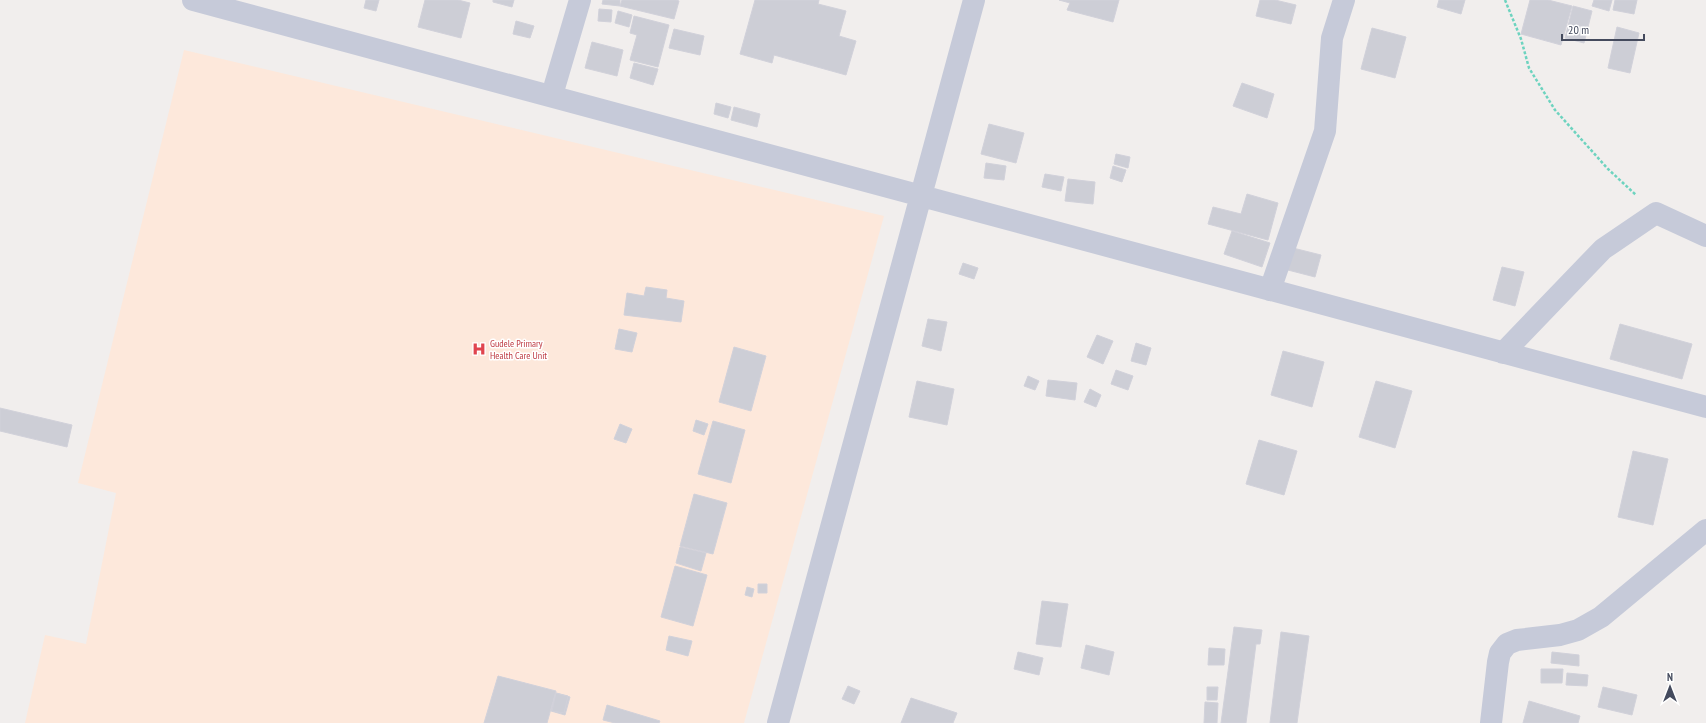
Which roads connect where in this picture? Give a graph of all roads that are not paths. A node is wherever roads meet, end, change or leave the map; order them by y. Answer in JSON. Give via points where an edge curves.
{"nodes":[{"id":1,"x":193,"y":0,"type":"edge"},
{"id":2,"x":580,"y":0,"type":"edge"},
{"id":3,"x":974,"y":0,"type":"edge"},
{"id":4,"x":1344,"y":0,"type":"edge"},
{"id":5,"x":552,"y":96,"type":"junction"},
{"id":6,"x":921,"y":196,"type":"junction"},
{"id":7,"x":1706,"y":236,"type":"edge"},
{"id":8,"x":1270,"y":290,"type":"junction"},
{"id":9,"x":1504,"y":353,"type":"junction"},
{"id":10,"x":1706,"y":407,"type":"edge"},
{"id":11,"x":1706,"y":530,"type":"edge"},
{"id":12,"x":778,"y":723,"type":"edge"},
{"id":13,"x":1491,"y":723,"type":"edge"}],
"edges":[{"from":1,"to":5,"type":"street"},
{"from":2,"to":5,"type":"street"},
{"from":3,"to":6,"type":"street"},
{"from":4,"to":8,"type":"street","via":[[1332,38],[1325,131]]},
{"from":5,"to":6,"type":"street"},
{"from":6,"to":8,"type":"street"},
{"from":6,"to":12,"type":"street"},
{"from":7,"to":9,"type":"street","via":[[1656,214],[1603,249]]},
{"from":8,"to":9,"type":"street"},
{"from":9,"to":10,"type":"street"},
{"from":11,"to":13,"type":"street","via":[[1601,617],[1578,630],[1507,644],[1500,653],[1498,662]]}]}
